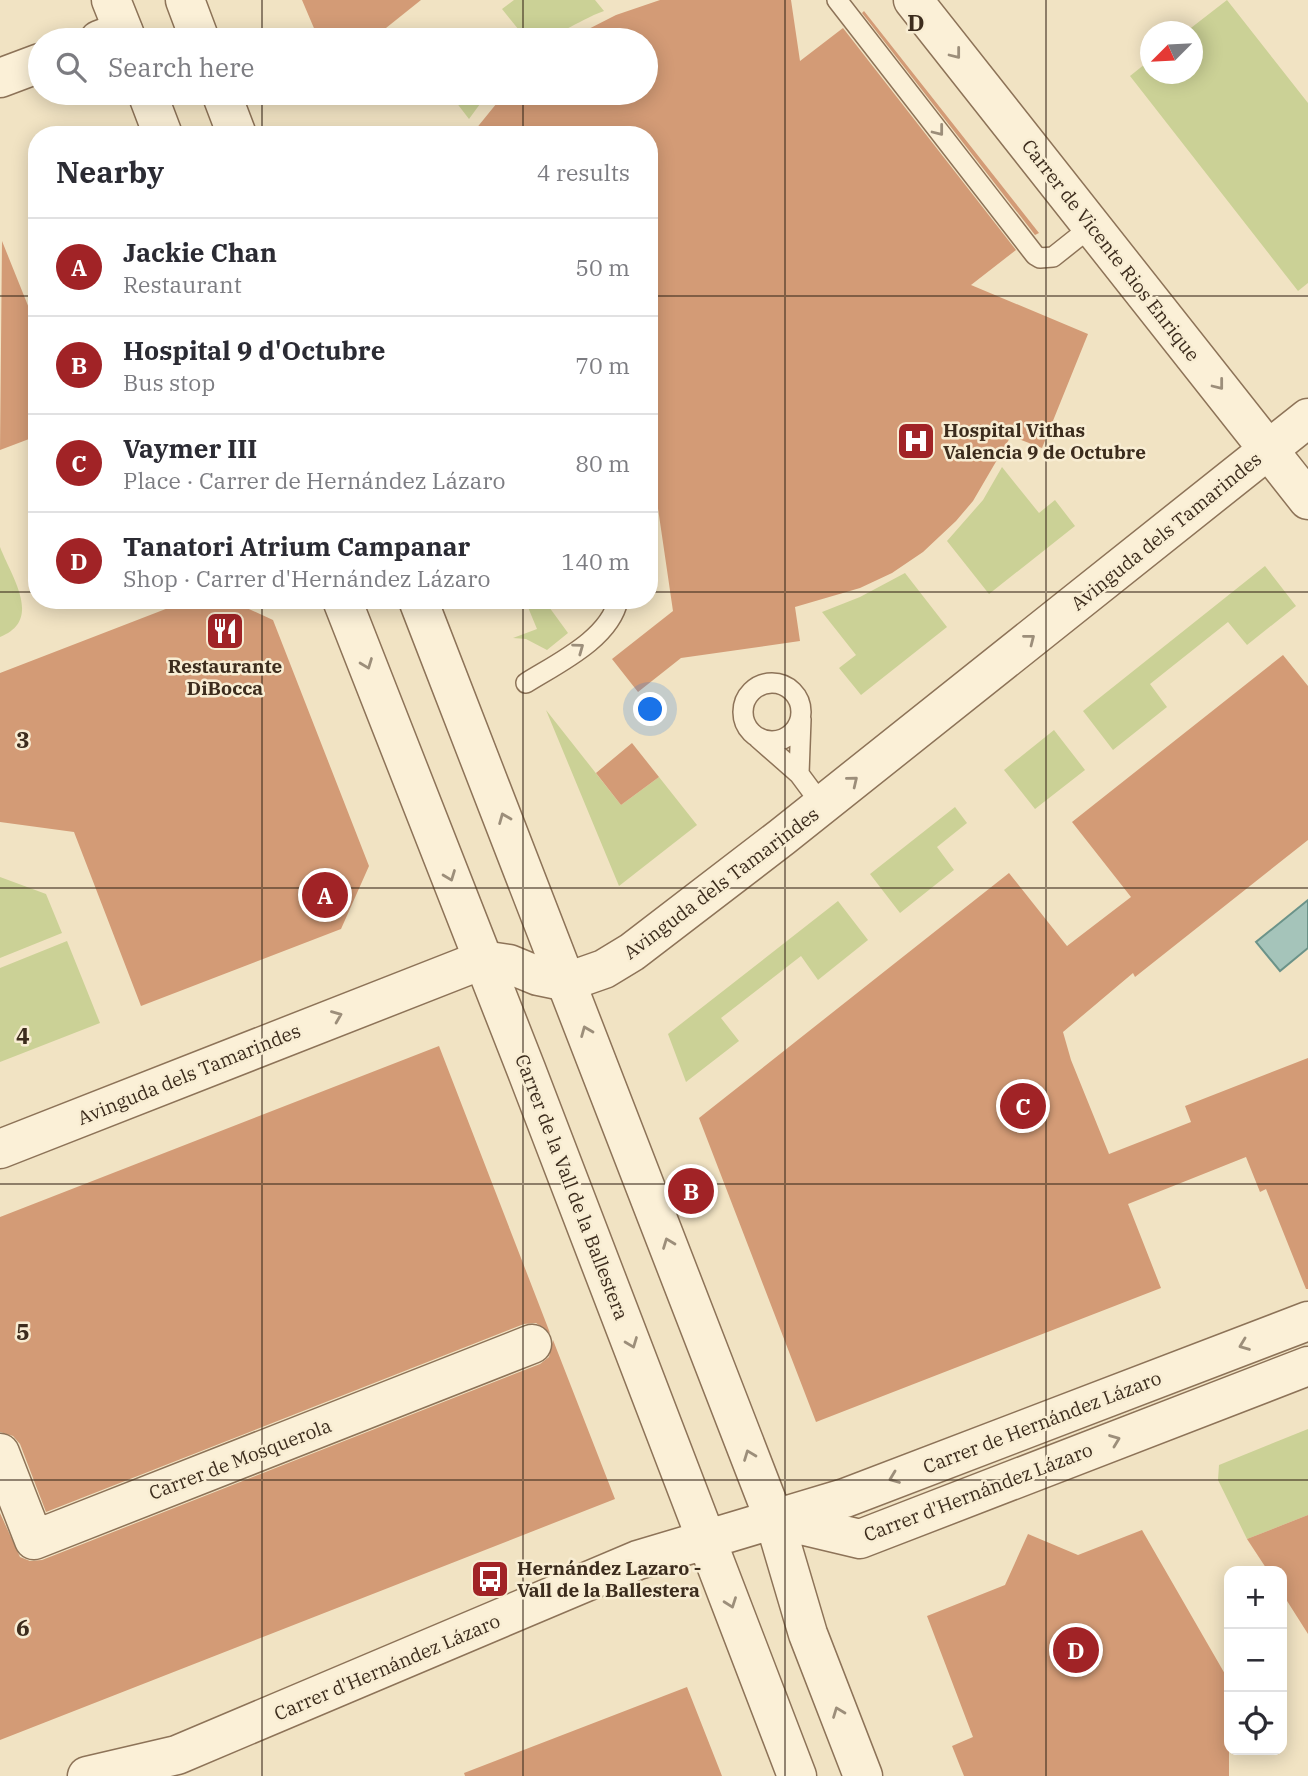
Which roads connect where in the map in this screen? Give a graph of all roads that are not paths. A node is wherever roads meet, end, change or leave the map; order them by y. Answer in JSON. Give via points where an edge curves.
{"nodes":[{"id":1,"x":185,"y":0,"type":"edge"},
{"id":2,"x":837,"y":0,"type":"edge"},
{"id":3,"x":913,"y":0,"type":"edge"},
{"id":4,"x":196,"y":28,"type":"edge"},
{"id":5,"x":28,"y":68,"type":"edge"},
{"id":6,"x":0,"y":78,"type":"edge"},
{"id":7,"x":225,"y":105,"type":"edge"},
{"id":8,"x":233,"y":126,"type":"edge"},
{"id":9,"x":1092,"y":226,"type":"junction"},
{"id":10,"x":1308,"y":418,"type":"edge"},
{"id":11,"x":1269,"y":449,"type":"junction"},
{"id":12,"x":1308,"y":500,"type":"edge"},
{"id":13,"x":346,"y":609,"type":"edge"},
{"id":14,"x":422,"y":609,"type":"edge"},
{"id":15,"x":614,"y":609,"type":"edge"},
{"id":16,"x":526,"y":683,"type":"dead end"},
{"id":17,"x":801,"y":717,"type":"junction"},
{"id":18,"x":757,"y":738,"type":"junction"},
{"id":19,"x":799,"y":774,"type":"junction"},
{"id":20,"x":822,"y":805,"type":"junction"},
{"id":21,"x":482,"y":960,"type":"junction"},
{"id":22,"x":567,"y":982,"type":"junction"},
{"id":23,"x":0,"y":1149,"type":"edge"},
{"id":24,"x":1308,"y":1321,"type":"edge"},
{"id":25,"x":532,"y":1344,"type":"dead end"},
{"id":26,"x":1308,"y":1366,"type":"edge"},
{"id":27,"x":0,"y":1453,"type":"edge"},
{"id":28,"x":774,"y":1519,"type":"junction"},
{"id":29,"x":707,"y":1539,"type":"junction"},
{"id":30,"x":171,"y":1765,"type":"edge"},
{"id":31,"x":87,"y":1776,"type":"edge"},
{"id":32,"x":797,"y":1776,"type":"edge"},
{"id":33,"x":863,"y":1776,"type":"edge"}],
"edges":[{"from":1,"to":4,"type":"street"},
{"from":2,"to":9,"type":"lane","one_way":true,"via":[[1035,255],[1053,257]]},
{"from":3,"to":9,"type":"street","name":"Carrer de Vicente Rios Enrique","one_way":true},
{"from":5,"to":6,"type":"street"},
{"from":7,"to":8,"type":"street"},
{"from":9,"to":11,"type":"street","name":"Carrer de Vicente Rios Enrique","one_way":true},
{"from":10,"to":11,"type":"street","name":"Avinguda dels Tamarindes"},
{"from":11,"to":12,"type":"street","name":"Carrer de Vicente Rios Enrique"},
{"from":20,"to":11,"type":"street","name":"Avinguda dels Tamarindes","one_way":true},
{"from":13,"to":21,"type":"street","name":"Carrer de la Vall de la Ballestera","one_way":true},
{"from":22,"to":14,"type":"street","one_way":true},
{"from":16,"to":15,"type":"lane","one_way":true,"via":[[594,637]]},
{"from":17,"to":18,"type":"lane","via":[[785,739]]},
{"from":17,"to":18,"type":"lane","via":[[792,690],[774,682],[764,684],[748,695],[743,713]]},
{"from":17,"to":19,"type":"lane"},
{"from":18,"to":19,"type":"lane"},
{"from":19,"to":20,"type":"lane"},
{"from":20,"to":22,"type":"street","name":"Avinguda dels Tamarindes","via":[[632,952],[604,969]]},
{"from":21,"to":22,"type":"street"},
{"from":23,"to":21,"type":"street","name":"Avinguda dels Tamarindes","one_way":true},
{"from":21,"to":29,"type":"street","name":"Carrer de la Vall de la Ballestera","one_way":true},
{"from":28,"to":22,"type":"street","one_way":true},
{"from":24,"to":28,"type":"street","name":"Carrer de Hernández Lázaro","one_way":true,"via":[[845,1498]]},
{"from":25,"to":27,"type":"street","name":"Carrer de Mosquerola","via":[[34,1540]]},
{"from":28,"to":26,"type":"street","name":"Carrer d'Hernández Lázaro","one_way":true,"via":[[860,1539]]},
{"from":28,"to":29,"type":"street","name":"Carrer d'Hernández Lázaro"},
{"from":33,"to":28,"type":"street","one_way":true,"via":[[808,1634]]},
{"from":29,"to":30,"type":"street","name":"Carrer d'Hernández Lázaro","via":[[638,1560]]},
{"from":29,"to":32,"type":"street","name":"Carrer de la Vall de la Ballestera","one_way":true},
{"from":30,"to":31,"type":"street","name":"Carrer d'Hernández Lázaro"}]}
